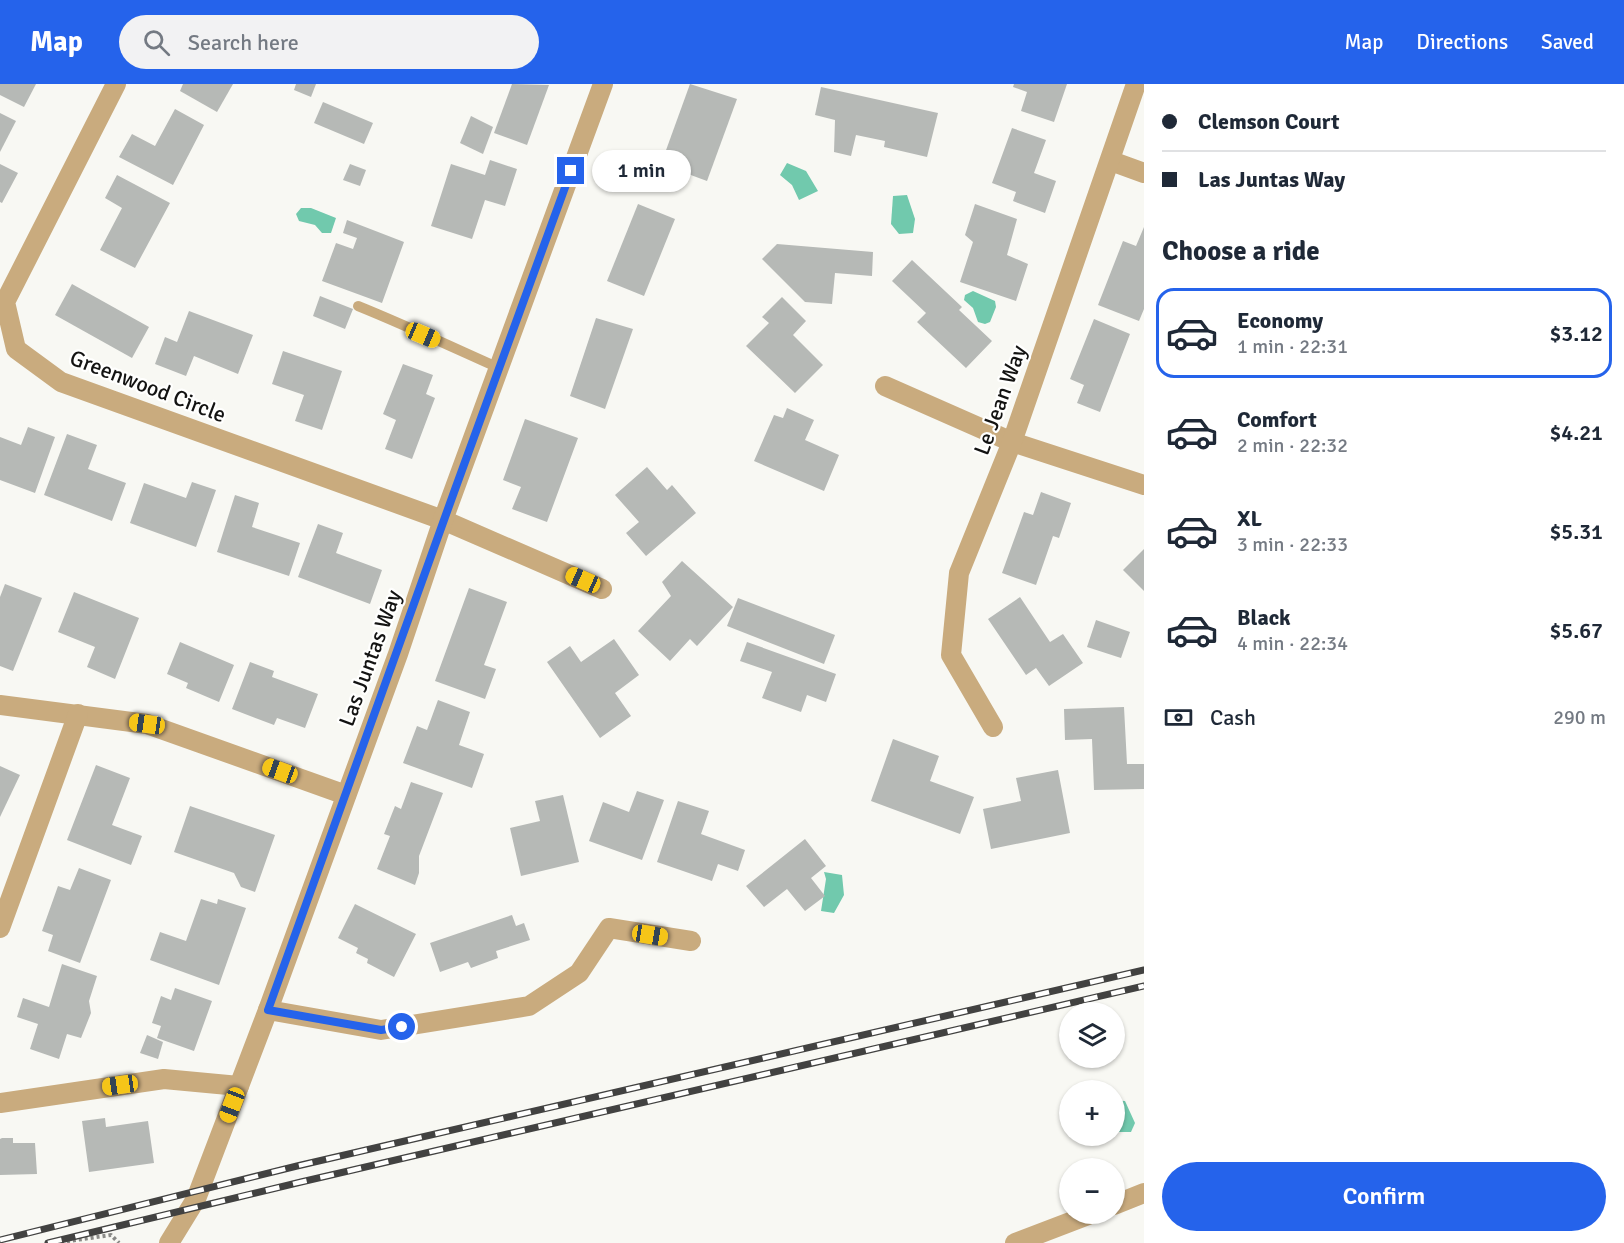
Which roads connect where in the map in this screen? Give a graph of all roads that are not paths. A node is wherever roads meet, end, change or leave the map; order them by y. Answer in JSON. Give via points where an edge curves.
{"nodes":[{"id":1,"x":116,"y":84,"type":"edge"},
{"id":2,"x":603,"y":84,"type":"edge"},
{"id":3,"x":1136,"y":84,"type":"edge"},
{"id":4,"x":1111,"y":161,"type":"junction"},
{"id":5,"x":1144,"y":173,"type":"edge"},
{"id":6,"x":358,"y":306,"type":"dead end"},
{"id":7,"x":499,"y":368,"type":"junction"},
{"id":8,"x":885,"y":386,"type":"dead end"},
{"id":9,"x":1012,"y":442,"type":"junction"},
{"id":10,"x":1144,"y":485,"type":"edge"},
{"id":11,"x":443,"y":520,"type":"junction"},
{"id":12,"x":602,"y":589,"type":"dead end"},
{"id":13,"x":0,"y":705,"type":"edge"},
{"id":14,"x":78,"y":714,"type":"junction"},
{"id":15,"x":993,"y":727,"type":"dead end"},
{"id":16,"x":346,"y":795,"type":"junction"},
{"id":17,"x":0,"y":928,"type":"edge"},
{"id":18,"x":691,"y":941,"type":"dead end"},
{"id":19,"x":268,"y":1010,"type":"junction"},
{"id":20,"x":239,"y":1086,"type":"junction"},
{"id":21,"x":0,"y":1103,"type":"edge"},
{"id":22,"x":1144,"y":1193,"type":"edge"},
{"id":23,"x":1125,"y":1201,"type":"edge"},
{"id":24,"x":1065,"y":1224,"type":"edge"},
{"id":25,"x":169,"y":1243,"type":"edge"},
{"id":26,"x":1015,"y":1243,"type":"edge"}],
"edges":[{"from":1,"to":11,"type":"street","name":"Greenwood Circle","via":[[5,302],[16,349],[61,382]]},
{"from":2,"to":7,"type":"street","name":"Las Juntas Way"},
{"from":3,"to":4,"type":"street","name":"Le Jean Way"},
{"from":4,"to":5,"type":"street"},
{"from":4,"to":9,"type":"street","name":"Le Jean Way"},
{"from":6,"to":7,"type":"lane"},
{"from":7,"to":11,"type":"street","name":"Las Juntas Way"},
{"from":8,"to":9,"type":"street"},
{"from":9,"to":10,"type":"street"},
{"from":9,"to":15,"type":"street","name":"Le Jean Way","via":[[959,573],[951,655]]},
{"from":11,"to":12,"type":"street","name":"Greenwood Circle"},
{"from":11,"to":16,"type":"street","name":"Las Juntas Way"},
{"from":13,"to":14,"type":"street"},
{"from":14,"to":16,"type":"street","via":[[147,724]]},
{"from":14,"to":17,"type":"street"},
{"from":16,"to":19,"type":"street","name":"Las Juntas Way"},
{"from":18,"to":19,"type":"street","via":[[609,928],[579,973],[529,1006],[381,1030]]},
{"from":19,"to":20,"type":"street","name":"Las Juntas Way"},
{"from":20,"to":21,"type":"street","via":[[164,1079]]},
{"from":20,"to":25,"type":"street","name":"Las Juntas Way","via":[[196,1199]]},
{"from":22,"to":23,"type":"street"},
{"from":24,"to":26,"type":"street"}]}
